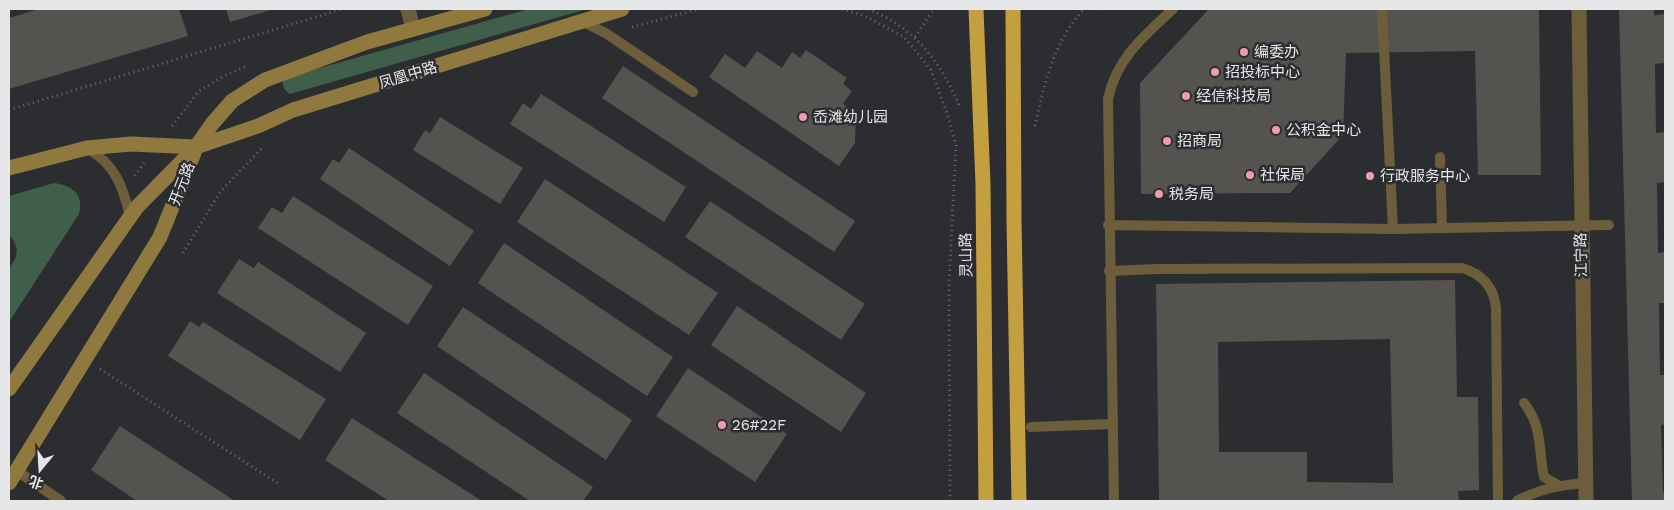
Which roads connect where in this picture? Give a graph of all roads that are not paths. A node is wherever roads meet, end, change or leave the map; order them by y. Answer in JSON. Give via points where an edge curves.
{"nodes":[{"id":1,"x":408,"y":9,"type":"edge"},
{"id":2,"x":485,"y":9,"type":"edge"},
{"id":3,"x":622,"y":9,"type":"edge"},
{"id":4,"x":976,"y":9,"type":"edge"},
{"id":5,"x":1014,"y":9,"type":"edge"},
{"id":6,"x":1173,"y":9,"type":"edge"},
{"id":7,"x":1382,"y":9,"type":"edge"},
{"id":8,"x":1579,"y":9,"type":"edge"},
{"id":9,"x":582,"y":21,"type":"junction"},
{"id":10,"x":413,"y":29,"type":"junction"},
{"id":11,"x":693,"y":92,"type":"dead end"},
{"id":12,"x":196,"y":147,"type":"junction"},
{"id":13,"x":87,"y":148,"type":"junction"},
{"id":14,"x":1440,"y":156,"type":"dead end"},
{"id":15,"x":9,"y":168,"type":"edge"},
{"id":16,"x":130,"y":216,"type":"junction"},
{"id":17,"x":1108,"y":225,"type":"junction"},
{"id":18,"x":1610,"y":225,"type":"dead end"},
{"id":19,"x":1581,"y":226,"type":"junction"},
{"id":20,"x":1394,"y":228,"type":"junction"},
{"id":21,"x":1442,"y":228,"type":"junction"},
{"id":22,"x":1109,"y":271,"type":"junction"},
{"id":23,"x":9,"y":389,"type":"edge"},
{"id":24,"x":1524,"y":403,"type":"dead end"},
{"id":25,"x":1113,"y":424,"type":"junction"},
{"id":26,"x":1030,"y":426,"type":"dead end"},
{"id":27,"x":13,"y":477,"type":"edge"},
{"id":28,"x":1585,"y":483,"type":"junction"},
{"id":29,"x":1558,"y":486,"type":"junction"},
{"id":30,"x":61,"y":501,"type":"edge"},
{"id":31,"x":986,"y":501,"type":"edge"},
{"id":32,"x":1019,"y":501,"type":"edge"},
{"id":33,"x":1114,"y":501,"type":"edge"},
{"id":34,"x":1498,"y":501,"type":"edge"},
{"id":35,"x":1517,"y":501,"type":"edge"},
{"id":36,"x":1586,"y":501,"type":"edge"}],
"edges":[{"from":1,"to":10,"type":"street"},
{"from":2,"to":10,"type":"main road"},
{"from":3,"to":9,"type":"main road","name":"凤凰中路"},
{"from":4,"to":31,"type":"highway","name":"灵山路","via":[[983,184]]},
{"from":5,"to":32,"type":"highway"},
{"from":6,"to":17,"type":"lane","via":[[1138,41],[1111,82],[1108,99]]},
{"from":7,"to":20,"type":"lane"},
{"from":8,"to":19,"type":"street","name":"江宁路"},
{"from":9,"to":11,"type":"lane","via":[[607,34]]},
{"from":9,"to":12,"type":"main road","name":"凤凰中路","via":[[293,110]]},
{"from":10,"to":12,"type":"main road","via":[[265,80],[232,101]]},
{"from":12,"to":13,"type":"main road","name":"凤凰中路","via":[[131,144]]},
{"from":12,"to":16,"type":"main road","name":"开元路"},
{"from":12,"to":27,"type":"main road","name":"开元路","via":[[160,238]]},
{"from":13,"to":15,"type":"main road","name":"凤凰中路"},
{"from":13,"to":16,"type":"lane","via":[[115,172],[124,188]]},
{"from":14,"to":21,"type":"lane"},
{"from":16,"to":23,"type":"main road","name":"开元路"},
{"from":17,"to":20,"type":"lane"},
{"from":17,"to":22,"type":"lane"},
{"from":18,"to":19,"type":"lane"},
{"from":19,"to":21,"type":"lane"},
{"from":19,"to":28,"type":"street","name":"江宁路"},
{"from":20,"to":21,"type":"lane"},
{"from":22,"to":25,"type":"lane"},
{"from":22,"to":34,"type":"lane","via":[[1462,268],[1478,274],[1490,287],[1496,308]]},
{"from":24,"to":29,"type":"lane","via":[[1534,415],[1540,433],[1544,477]]},
{"from":25,"to":26,"type":"lane"},
{"from":25,"to":33,"type":"lane"},
{"from":27,"to":30,"type":"lane"},
{"from":28,"to":29,"type":"lane"},
{"from":28,"to":36,"type":"street","name":"江宁路"},
{"from":29,"to":35,"type":"lane","via":[[1534,492]]}]}
